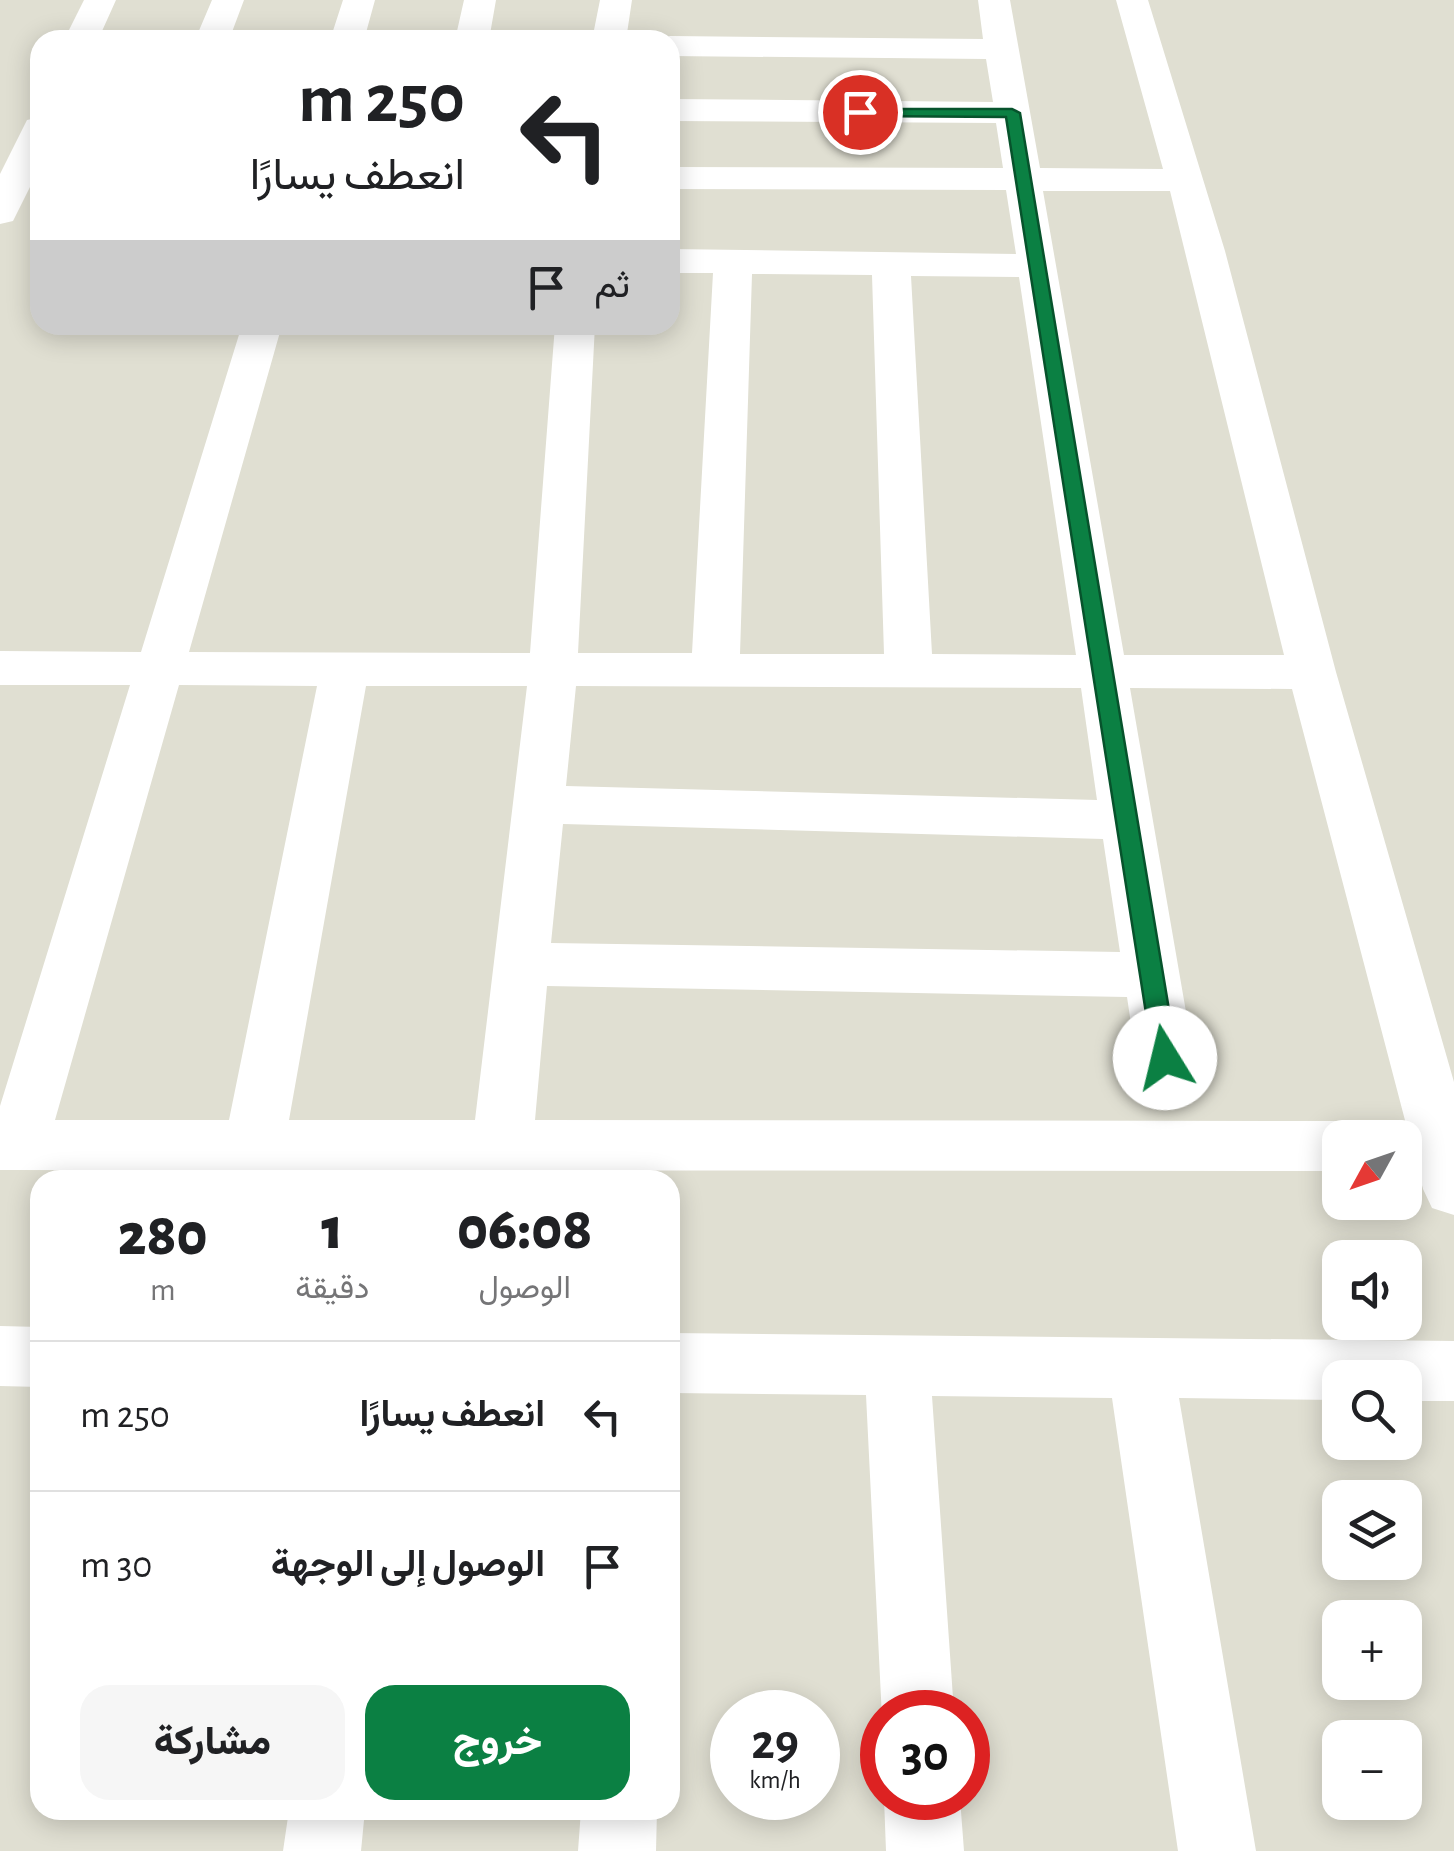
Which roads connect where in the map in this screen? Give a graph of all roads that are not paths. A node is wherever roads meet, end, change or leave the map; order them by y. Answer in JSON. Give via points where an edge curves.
{"nodes":[{"id":1,"x":100,"y":0,"type":"edge"},
{"id":2,"x":228,"y":0,"type":"edge"},
{"id":3,"x":359,"y":0,"type":"edge"},
{"id":4,"x":480,"y":0,"type":"edge"},
{"id":5,"x":616,"y":0,"type":"edge"},
{"id":6,"x":994,"y":0,"type":"edge"},
{"id":7,"x":1132,"y":0,"type":"edge"},
{"id":8,"x":86,"y":30,"type":"edge"},
{"id":9,"x":216,"y":30,"type":"edge"},
{"id":10,"x":350,"y":30,"type":"edge"},
{"id":11,"x":474,"y":30,"type":"edge"},
{"id":12,"x":611,"y":30,"type":"edge"},
{"id":13,"x":680,"y":46,"type":"edge"},
{"id":14,"x":1002,"y":49,"type":"junction"},
{"id":15,"x":680,"y":110,"type":"edge"},
{"id":16,"x":1012,"y":113,"type":"junction"},
{"id":17,"x":30,"y":150,"type":"edge"},
{"id":18,"x":19,"y":175,"type":"edge"},
{"id":19,"x":680,"y":178,"type":"edge"},
{"id":20,"x":1022,"y":179,"type":"junction"},
{"id":21,"x":1185,"y":180,"type":"junction"},
{"id":22,"x":0,"y":213,"type":"edge"},
{"id":23,"x":680,"y":261,"type":"edge"},
{"id":24,"x":732,"y":262,"type":"junction"},
{"id":25,"x":891,"y":264,"type":"junction"},
{"id":26,"x":1036,"y":266,"type":"junction"},
{"id":27,"x":259,"y":335,"type":"edge"},
{"id":28,"x":574,"y":335,"type":"edge"},
{"id":29,"x":0,"y":668,"type":"edge"},
{"id":30,"x":160,"y":669,"type":"junction"},
{"id":31,"x":345,"y":669,"type":"junction"},
{"id":32,"x":553,"y":670,"type":"junction"},
{"id":33,"x":715,"y":671,"type":"junction"},
{"id":34,"x":909,"y":671,"type":"junction"},
{"id":35,"x":1102,"y":672,"type":"junction"},
{"id":36,"x":1312,"y":672,"type":"junction"},
{"id":37,"x":539,"y":804,"type":"junction"},
{"id":38,"x":1126,"y":820,"type":"junction"},
{"id":39,"x":522,"y":964,"type":"junction"},
{"id":40,"x":1151,"y":974,"type":"junction"},
{"id":41,"x":1165,"y":1058,"type":"dead end"},
{"id":42,"x":9,"y":1145,"type":"edge"},
{"id":43,"x":254,"y":1145,"type":"junction"},
{"id":44,"x":502,"y":1146,"type":"junction"},
{"id":45,"x":1322,"y":1146,"type":"edge"},
{"id":46,"x":1434,"y":1160,"type":"edge"},
{"id":47,"x":0,"y":1356,"type":"edge"},
{"id":48,"x":30,"y":1357,"type":"edge"},
{"id":49,"x":680,"y":1363,"type":"edge"},
{"id":50,"x":896,"y":1365,"type":"junction"},
{"id":51,"x":1140,"y":1368,"type":"junction"},
{"id":52,"x":1454,"y":1371,"type":"edge"},
{"id":53,"x":916,"y":1690,"type":"edge"},
{"id":54,"x":327,"y":1820,"type":"edge"},
{"id":55,"x":619,"y":1820,"type":"edge"},
{"id":56,"x":923,"y":1820,"type":"edge"},
{"id":57,"x":322,"y":1851,"type":"edge"},
{"id":58,"x":617,"y":1851,"type":"edge"},
{"id":59,"x":925,"y":1851,"type":"edge"},
{"id":60,"x":1217,"y":1851,"type":"edge"}],
"edges":[{"from":1,"to":8,"type":"street"},
{"from":2,"to":9,"type":"street"},
{"from":3,"to":10,"type":"street"},
{"from":4,"to":11,"type":"street"},
{"from":5,"to":12,"type":"street"},
{"from":6,"to":14,"type":"street"},
{"from":7,"to":21,"type":"street"},
{"from":13,"to":14,"type":"street"},
{"from":14,"to":16,"type":"street"},
{"from":15,"to":16,"type":"street"},
{"from":16,"to":20,"type":"street"},
{"from":17,"to":18,"type":"street"},
{"from":18,"to":22,"type":"street"},
{"from":19,"to":20,"type":"street"},
{"from":20,"to":21,"type":"street"},
{"from":20,"to":26,"type":"street"},
{"from":21,"to":36,"type":"street"},
{"from":23,"to":24,"type":"street"},
{"from":24,"to":25,"type":"street"},
{"from":24,"to":33,"type":"street"},
{"from":25,"to":26,"type":"street"},
{"from":25,"to":34,"type":"street"},
{"from":26,"to":35,"type":"street"},
{"from":27,"to":30,"type":"street"},
{"from":28,"to":32,"type":"street"},
{"from":29,"to":30,"type":"street"},
{"from":30,"to":31,"type":"street"},
{"from":30,"to":42,"type":"street"},
{"from":31,"to":32,"type":"street"},
{"from":31,"to":43,"type":"street"},
{"from":32,"to":33,"type":"street"},
{"from":32,"to":37,"type":"street"},
{"from":33,"to":34,"type":"street"},
{"from":34,"to":35,"type":"street"},
{"from":35,"to":36,"type":"street"},
{"from":35,"to":38,"type":"street"},
{"from":36,"to":46,"type":"street"},
{"from":37,"to":38,"type":"street"},
{"from":37,"to":39,"type":"street"},
{"from":38,"to":40,"type":"street"},
{"from":39,"to":40,"type":"street"},
{"from":39,"to":44,"type":"street"},
{"from":40,"to":41,"type":"street"},
{"from":42,"to":43,"type":"street"},
{"from":43,"to":44,"type":"street"},
{"from":44,"to":45,"type":"street"},
{"from":47,"to":48,"type":"street"},
{"from":49,"to":50,"type":"street"},
{"from":50,"to":51,"type":"street"},
{"from":50,"to":53,"type":"street"},
{"from":51,"to":52,"type":"street"},
{"from":51,"to":60,"type":"street"},
{"from":54,"to":57,"type":"street"},
{"from":55,"to":58,"type":"street"},
{"from":56,"to":59,"type":"street"}]}
